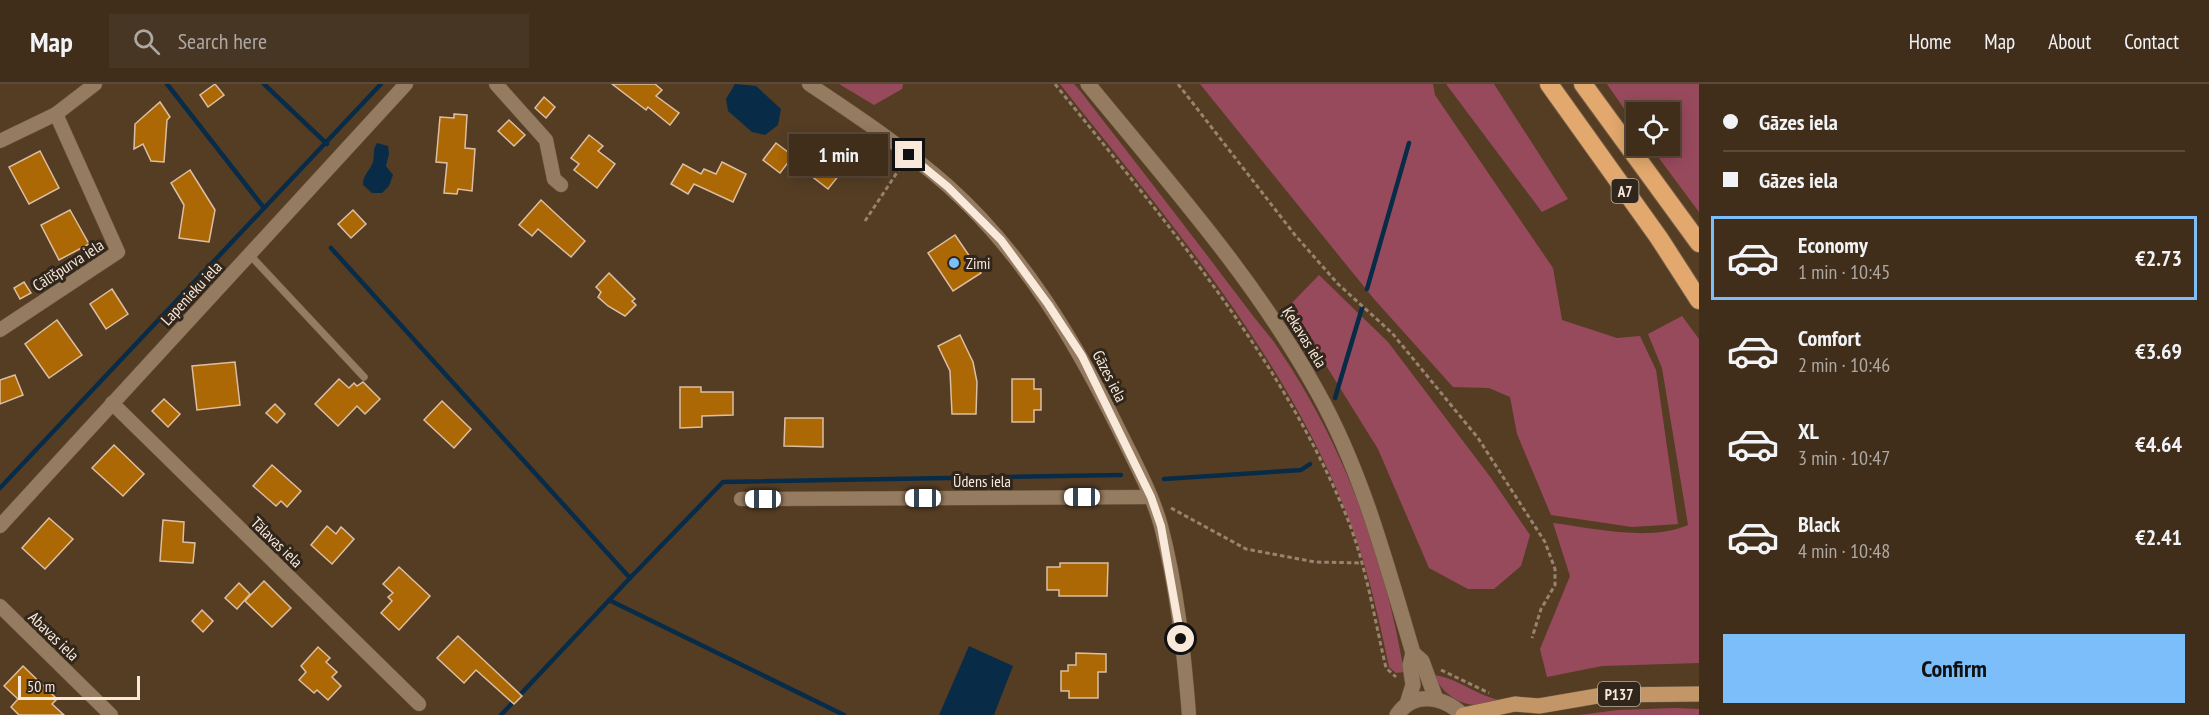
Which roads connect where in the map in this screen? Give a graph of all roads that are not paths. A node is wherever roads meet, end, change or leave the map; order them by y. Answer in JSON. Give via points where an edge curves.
{"nodes":[{"id":1,"x":95,"y":84,"type":"edge"},
{"id":2,"x":406,"y":84,"type":"edge"},
{"id":3,"x":496,"y":84,"type":"edge"},
{"id":4,"x":809,"y":84,"type":"edge"},
{"id":5,"x":1088,"y":84,"type":"edge"},
{"id":6,"x":1549,"y":84,"type":"edge"},
{"id":7,"x":1582,"y":84,"type":"edge"},
{"id":8,"x":56,"y":114,"type":"junction"},
{"id":9,"x":0,"y":141,"type":"edge"},
{"id":10,"x":561,"y":185,"type":"dead end"},
{"id":11,"x":1699,"y":243,"type":"edge"},
{"id":12,"x":249,"y":254,"type":"junction"},
{"id":13,"x":1699,"y":300,"type":"edge"},
{"id":14,"x":0,"y":330,"type":"edge"},
{"id":15,"x":364,"y":377,"type":"dead end"},
{"id":16,"x":112,"y":403,"type":"junction"},
{"id":17,"x":1151,"y":497,"type":"junction"},
{"id":18,"x":741,"y":500,"type":"dead end"},
{"id":19,"x":0,"y":526,"type":"edge"},
{"id":20,"x":0,"y":606,"type":"edge"},
{"id":21,"x":1413,"y":653,"type":"junction"},
{"id":22,"x":1699,"y":694,"type":"edge"},
{"id":23,"x":1436,"y":699,"type":"junction"},
{"id":24,"x":419,"y":704,"type":"dead end"},
{"id":25,"x":1402,"y":710,"type":"edge"},
{"id":26,"x":1533,"y":711,"type":"edge"},
{"id":27,"x":111,"y":715,"type":"edge"},
{"id":28,"x":1189,"y":715,"type":"edge"},
{"id":29,"x":1463,"y":715,"type":"edge"}],
"edges":[{"from":1,"to":8,"type":"street"},
{"from":2,"to":12,"type":"street","name":"Lapenieku iela"},
{"from":3,"to":10,"type":"street","via":[[546,140],[554,179]]},
{"from":4,"to":17,"type":"street","name":"Gāzes iela","via":[[879,130],[948,187],[1001,240],[1082,356]]},
{"from":5,"to":21,"type":"main road","name":"Ķekavas iela","via":[[1202,223],[1280,328],[1319,395],[1358,479]]},
{"from":6,"to":13,"type":"highway","number":"A7"},
{"from":7,"to":11,"type":"highway","number":"A7"},
{"from":8,"to":9,"type":"street"},
{"from":8,"to":14,"type":"street","name":"Cālīšpurva iela","via":[[118,252]]},
{"from":12,"to":15,"type":"lane"},
{"from":12,"to":16,"type":"street","name":"Lapenieku iela"},
{"from":16,"to":19,"type":"street","name":"Lapenieku iela"},
{"from":16,"to":24,"type":"street","name":"Tālavas iela"},
{"from":17,"to":18,"type":"street","name":"Ūdens iela"},
{"from":17,"to":28,"type":"street","name":"Gāzes iela","via":[[1161,526],[1176,603]]},
{"from":20,"to":27,"type":"street","name":"Abavas iela"},
{"from":21,"to":23,"type":"main road","name":"Ķekavas iela","via":[[1422,661]]},
{"from":21,"to":25,"type":"main road","name":"Ķekavas iela","via":[[1413,685]]},
{"from":22,"to":26,"type":"main road","number":"P137","via":[[1604,695]]},
{"from":23,"to":25,"type":"main road","name":"Ķekavas iela","via":[[1425,698]]},
{"from":23,"to":29,"type":"main road"},
{"from":26,"to":29,"type":"main road","number":"P137","via":[[1515,704]]}]}
